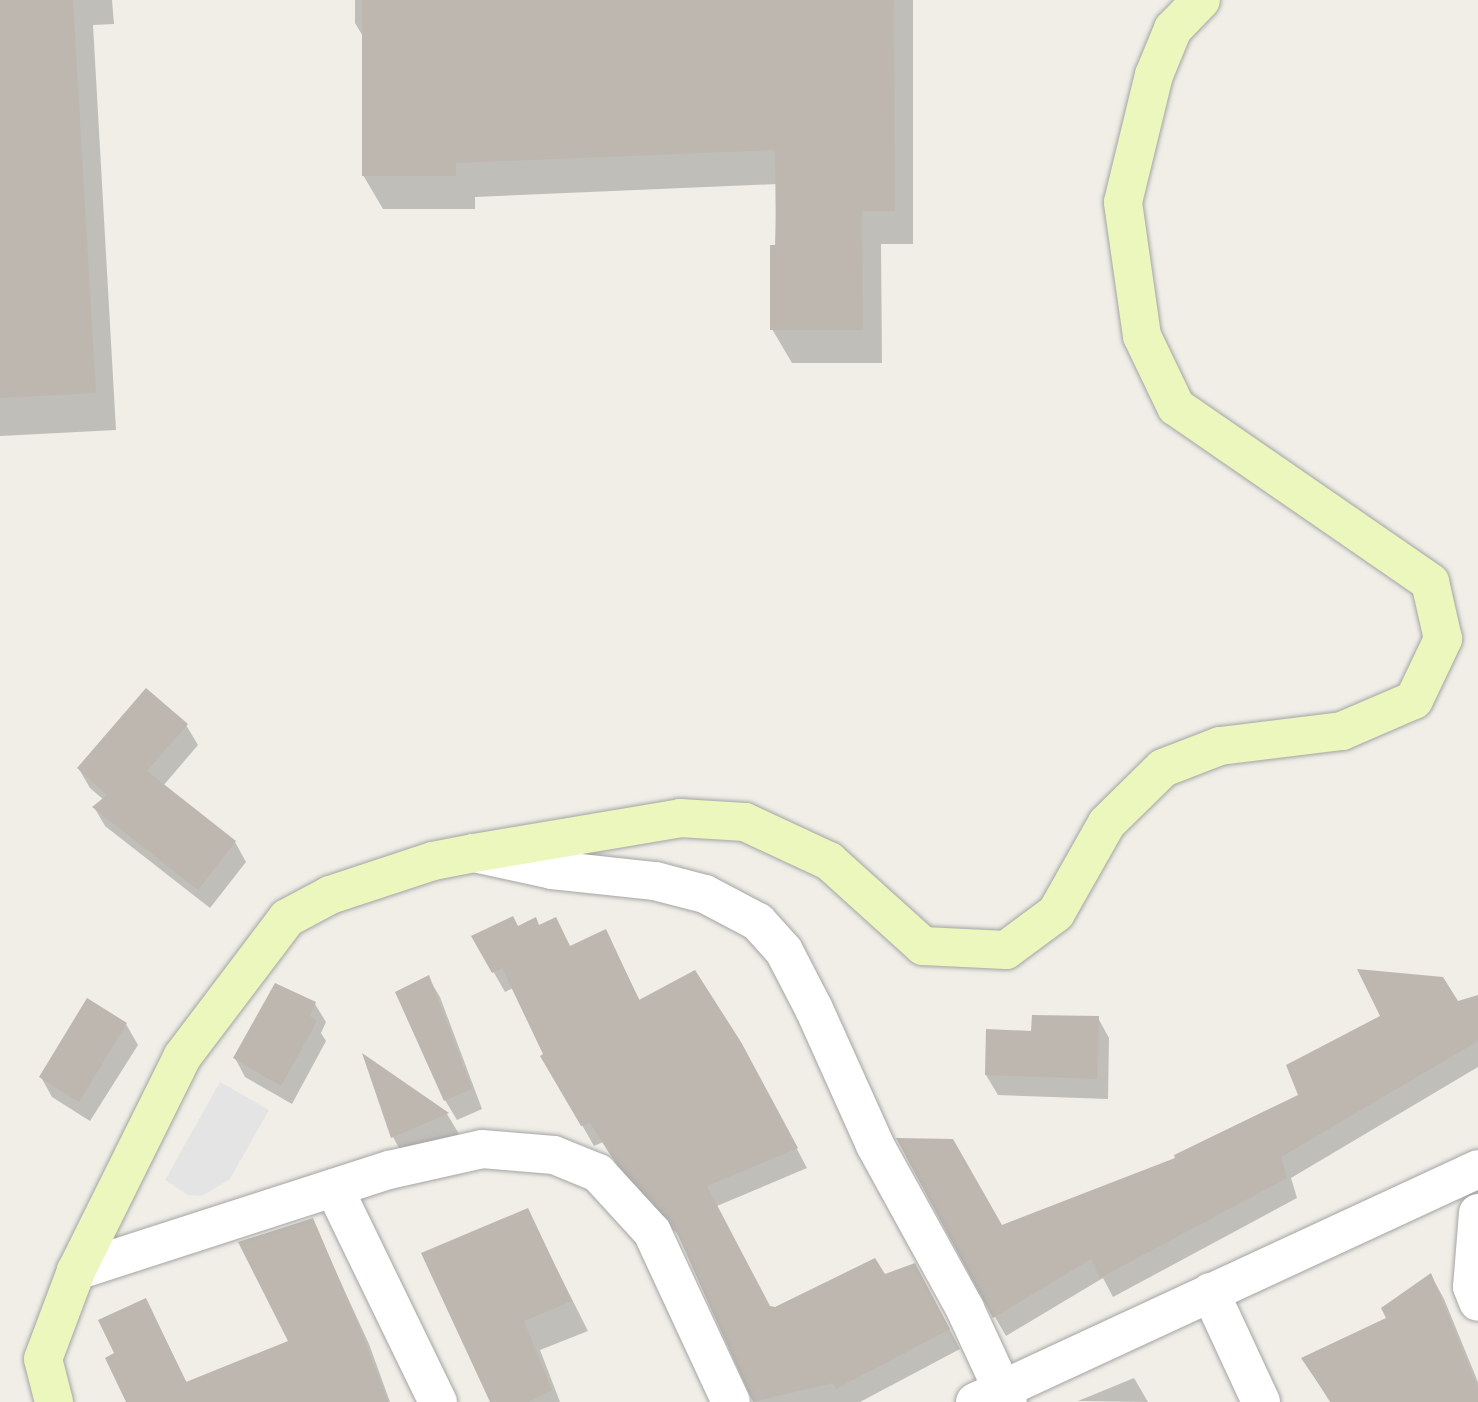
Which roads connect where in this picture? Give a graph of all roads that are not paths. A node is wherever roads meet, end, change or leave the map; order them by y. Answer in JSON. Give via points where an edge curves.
{"nodes":[{"id":1,"x":1201,"y":0,"type":"edge"},
{"id":2,"x":474,"y":853,"type":"junction"},
{"id":3,"x":1478,"y":1169,"type":"edge"},
{"id":4,"x":334,"y":1188,"type":"junction"},
{"id":5,"x":1478,"y":1213,"type":"edge"},
{"id":6,"x":76,"y":1271,"type":"junction"},
{"id":7,"x":1210,"y":1292,"type":"junction"},
{"id":8,"x":1478,"y":1302,"type":"edge"},
{"id":9,"x":995,"y":1398,"type":"edge"},
{"id":10,"x":54,"y":1402,"type":"edge"},
{"id":11,"x":438,"y":1402,"type":"edge"},
{"id":12,"x":731,"y":1402,"type":"edge"},
{"id":13,"x":1261,"y":1402,"type":"edge"}],
"edges":[{"from":1,"to":2,"type":"street","via":[[1173,29],[1154,75],[1123,202],[1142,335],[1176,407],[1430,582],[1443,639],[1414,700],[1342,731],[1220,746],[1163,768],[1107,823],[1056,913],[1006,950],[923,946],[829,861],[745,822],[680,818]]},
{"from":2,"to":6,"type":"street","via":[[433,861],[330,895],[287,918],[182,1057]]},
{"from":2,"to":9,"type":"street","via":[[552,870],[655,881],[705,894],[758,922],[784,951],[875,1145],[965,1309]]},
{"from":3,"to":7,"type":"street"},
{"from":4,"to":6,"type":"street"},
{"from":4,"to":11,"type":"street"},
{"from":4,"to":12,"type":"street","via":[[388,1170],[482,1150],[554,1154],[598,1173],[652,1232]]},
{"from":5,"to":8,"type":"street","via":[[1472,1287]]},
{"from":6,"to":10,"type":"street","via":[[43,1359]]},
{"from":7,"to":9,"type":"street"},
{"from":7,"to":13,"type":"street"}]}
